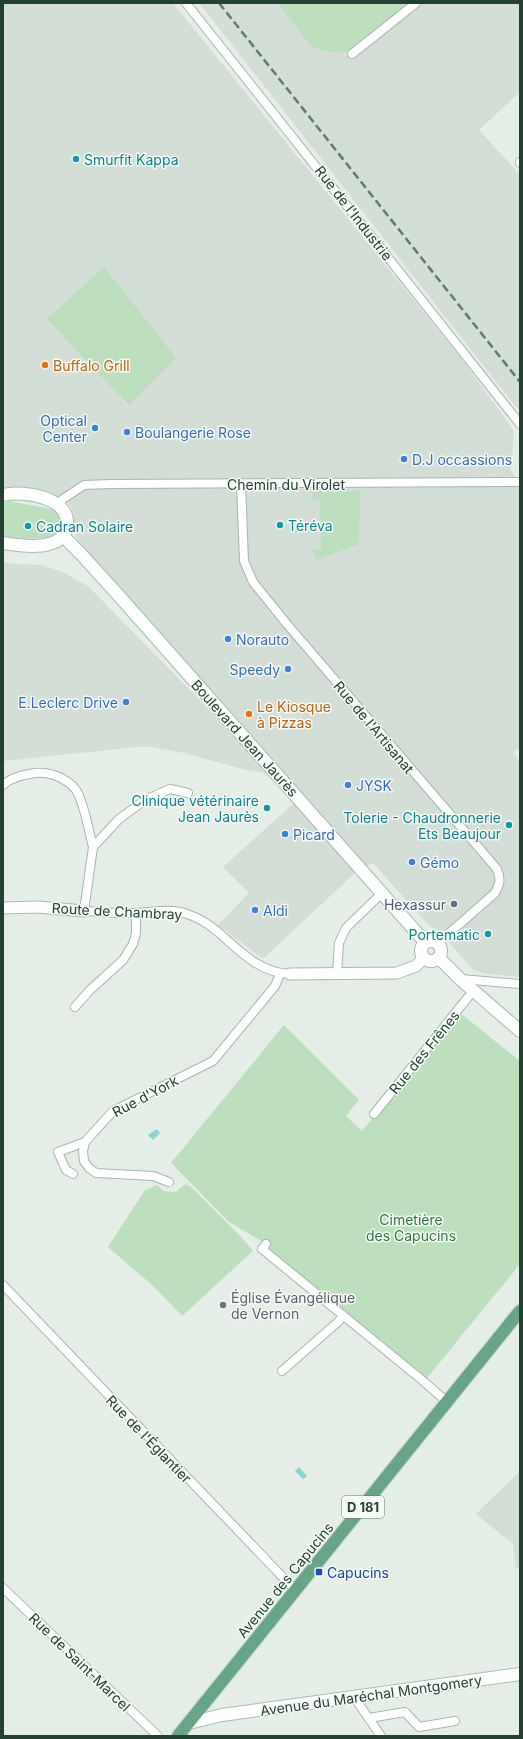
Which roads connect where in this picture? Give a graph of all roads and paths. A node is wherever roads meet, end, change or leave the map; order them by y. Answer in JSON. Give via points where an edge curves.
{"nodes":[{"id":1,"x":186,"y":3,"type":"edge"},
{"id":2,"x":416,"y":3,"type":"edge"},
{"id":3,"x":352,"y":54,"type":"dead end"},
{"id":4,"x":520,"y":424,"type":"edge"},
{"id":5,"x":520,"y":482,"type":"edge"},
{"id":6,"x":241,"y":484,"type":"junction"},
{"id":7,"x":3,"y":495,"type":"edge"},
{"id":8,"x":59,"y":504,"type":"junction"},
{"id":9,"x":63,"y":536,"type":"junction"},
{"id":10,"x":3,"y":543,"type":"edge"},
{"id":11,"x":3,"y":785,"type":"edge"},
{"id":12,"x":188,"y":793,"type":"dead end"},
{"id":13,"x":93,"y":847,"type":"junction"},
{"id":14,"x":382,"y":893,"type":"junction"},
{"id":15,"x":3,"y":908,"type":"edge"},
{"id":16,"x":84,"y":911,"type":"junction"},
{"id":17,"x":136,"y":913,"type":"junction"},
{"id":18,"x":425,"y":942,"type":"junction"},
{"id":19,"x":438,"y":943,"type":"junction"},
{"id":20,"x":424,"y":958,"type":"junction"},
{"id":21,"x":439,"y":958,"type":"junction"},
{"id":22,"x":285,"y":974,"type":"junction"},
{"id":23,"x":337,"y":974,"type":"junction"},
{"id":24,"x":460,"y":979,"type":"junction"},
{"id":25,"x":520,"y":984,"type":"edge"},
{"id":26,"x":474,"y":990,"type":"junction"},
{"id":27,"x":75,"y":1007,"type":"dead end"},
{"id":28,"x":520,"y":1031,"type":"edge"},
{"id":29,"x":374,"y":1114,"type":"dead end"},
{"id":30,"x":85,"y":1142,"type":"junction"},
{"id":31,"x":73,"y":1174,"type":"dead end"},
{"id":32,"x":169,"y":1182,"type":"dead end"},
{"id":33,"x":266,"y":1244,"type":"dead end"},
{"id":34,"x":3,"y":1285,"type":"edge"},
{"id":35,"x":520,"y":1311,"type":"edge"},
{"id":36,"x":343,"y":1315,"type":"junction"},
{"id":37,"x":282,"y":1371,"type":"dead end"},
{"id":38,"x":447,"y":1402,"type":"junction"},
{"id":39,"x":3,"y":1588,"type":"edge"},
{"id":40,"x":296,"y":1592,"type":"junction"},
{"id":41,"x":520,"y":1674,"type":"edge"},
{"id":42,"x":354,"y":1697,"type":"junction"},
{"id":43,"x":206,"y":1701,"type":"junction"},
{"id":44,"x":222,"y":1715,"type":"junction"},
{"id":45,"x":368,"y":1718,"type":"junction"},
{"id":46,"x":455,"y":1721,"type":"dead end"},
{"id":47,"x":189,"y":1723,"type":"junction"},
{"id":48,"x":158,"y":1736,"type":"edge"},
{"id":49,"x":178,"y":1736,"type":"edge"},
{"id":50,"x":381,"y":1736,"type":"edge"}],
"edges":[{"from":1,"to":4,"type":"street","name":"Rue de l'Industrie"},
{"from":2,"to":3,"type":"street"},
{"from":5,"to":6,"type":"street","name":"Chemin du Virolet"},
{"from":6,"to":8,"type":"street","name":"Chemin du Virolet","via":[[84,485]]},
{"from":6,"to":19,"type":"street","name":"Rue de l'Artisanat","via":[[244,562],[253,582],[497,869],[500,884],[495,893]]},
{"from":7,"to":8,"type":"main road","via":[[27,495]]},
{"from":8,"to":9,"type":"main road","via":[[67,514],[68,523]]},
{"from":9,"to":10,"type":"main road","via":[[48,545]]},
{"from":9,"to":14,"type":"main road","name":"Boulevard Jean Jaurès"},
{"from":11,"to":13,"type":"street","via":[[8,780],[42,772],[66,781],[76,791]]},
{"from":12,"to":13,"type":"street","via":[[170,789],[145,800],[119,819]]},
{"from":13,"to":16,"type":"street"},
{"from":14,"to":18,"type":"main road","name":"Boulevard Jean Jaurès"},
{"from":14,"to":23,"type":"street","via":[[346,928],[339,943]]},
{"from":15,"to":16,"type":"street","name":"Route de Chambray","via":[[38,907]]},
{"from":16,"to":17,"type":"street","name":"Route de Chambray"},
{"from":17,"to":22,"type":"street","name":"Route de Chambray","via":[[186,913],[202,920],[250,960],[267,970]]},
{"from":17,"to":27,"type":"street","via":[[133,944],[123,960]]},
{"from":18,"to":19,"type":"main road","via":[[431,940]]},
{"from":18,"to":20,"type":"main road","via":[[421,950]]},
{"from":19,"to":21,"type":"main road","via":[[442,952]]},
{"from":20,"to":21,"type":"main road","via":[[431,961]]},
{"from":20,"to":23,"type":"street","name":"Route de Chambray","via":[[416,966],[397,974]]},
{"from":21,"to":24,"type":"main road"},
{"from":22,"to":23,"type":"street","name":"Route de Chambray"},
{"from":22,"to":30,"type":"street","name":"Rue d'York","via":[[213,1061],[113,1110]]},
{"from":24,"to":25,"type":"street"},
{"from":24,"to":26,"type":"main road"},
{"from":26,"to":28,"type":"main road"},
{"from":26,"to":29,"type":"street","name":"Rue des Frênes"},
{"from":30,"to":31,"type":"street","via":[[58,1152],[66,1170]]},
{"from":30,"to":32,"type":"street","via":[[84,1161],[96,1173],[153,1176]]},
{"from":33,"to":36,"type":"street","via":[[262,1249]]},
{"from":34,"to":40,"type":"street","name":"Rue de l'Églantier"},
{"from":35,"to":38,"type":"main road","name":"Avenue des Capucins","number":"D 181"},
{"from":36,"to":37,"type":"street"},
{"from":36,"to":38,"type":"street"},
{"from":38,"to":40,"type":"main road","name":"Avenue des Capucins","number":"D 181"},
{"from":39,"to":48,"type":"street","name":"Rue de Saint-Marcel"},
{"from":40,"to":43,"type":"main road","name":"Avenue des Capucins","number":"D 181"},
{"from":41,"to":42,"type":"main road","name":"Avenue du Maréchal Montgomery"},
{"from":42,"to":44,"type":"main road","name":"Avenue du Maréchal Montgomery"},
{"from":42,"to":45,"type":"street"},
{"from":43,"to":44,"type":"main road"},
{"from":43,"to":47,"type":"main road","name":"Avenue des Capucins","number":"D 181"},
{"from":44,"to":47,"type":"main road","name":"Avenue du Maréchal Montgomery"},
{"from":45,"to":46,"type":"street","via":[[405,1712],[419,1727]]},
{"from":45,"to":50,"type":"street"},
{"from":47,"to":49,"type":"main road","name":"Avenue des Capucins","number":"D 181"}]}
